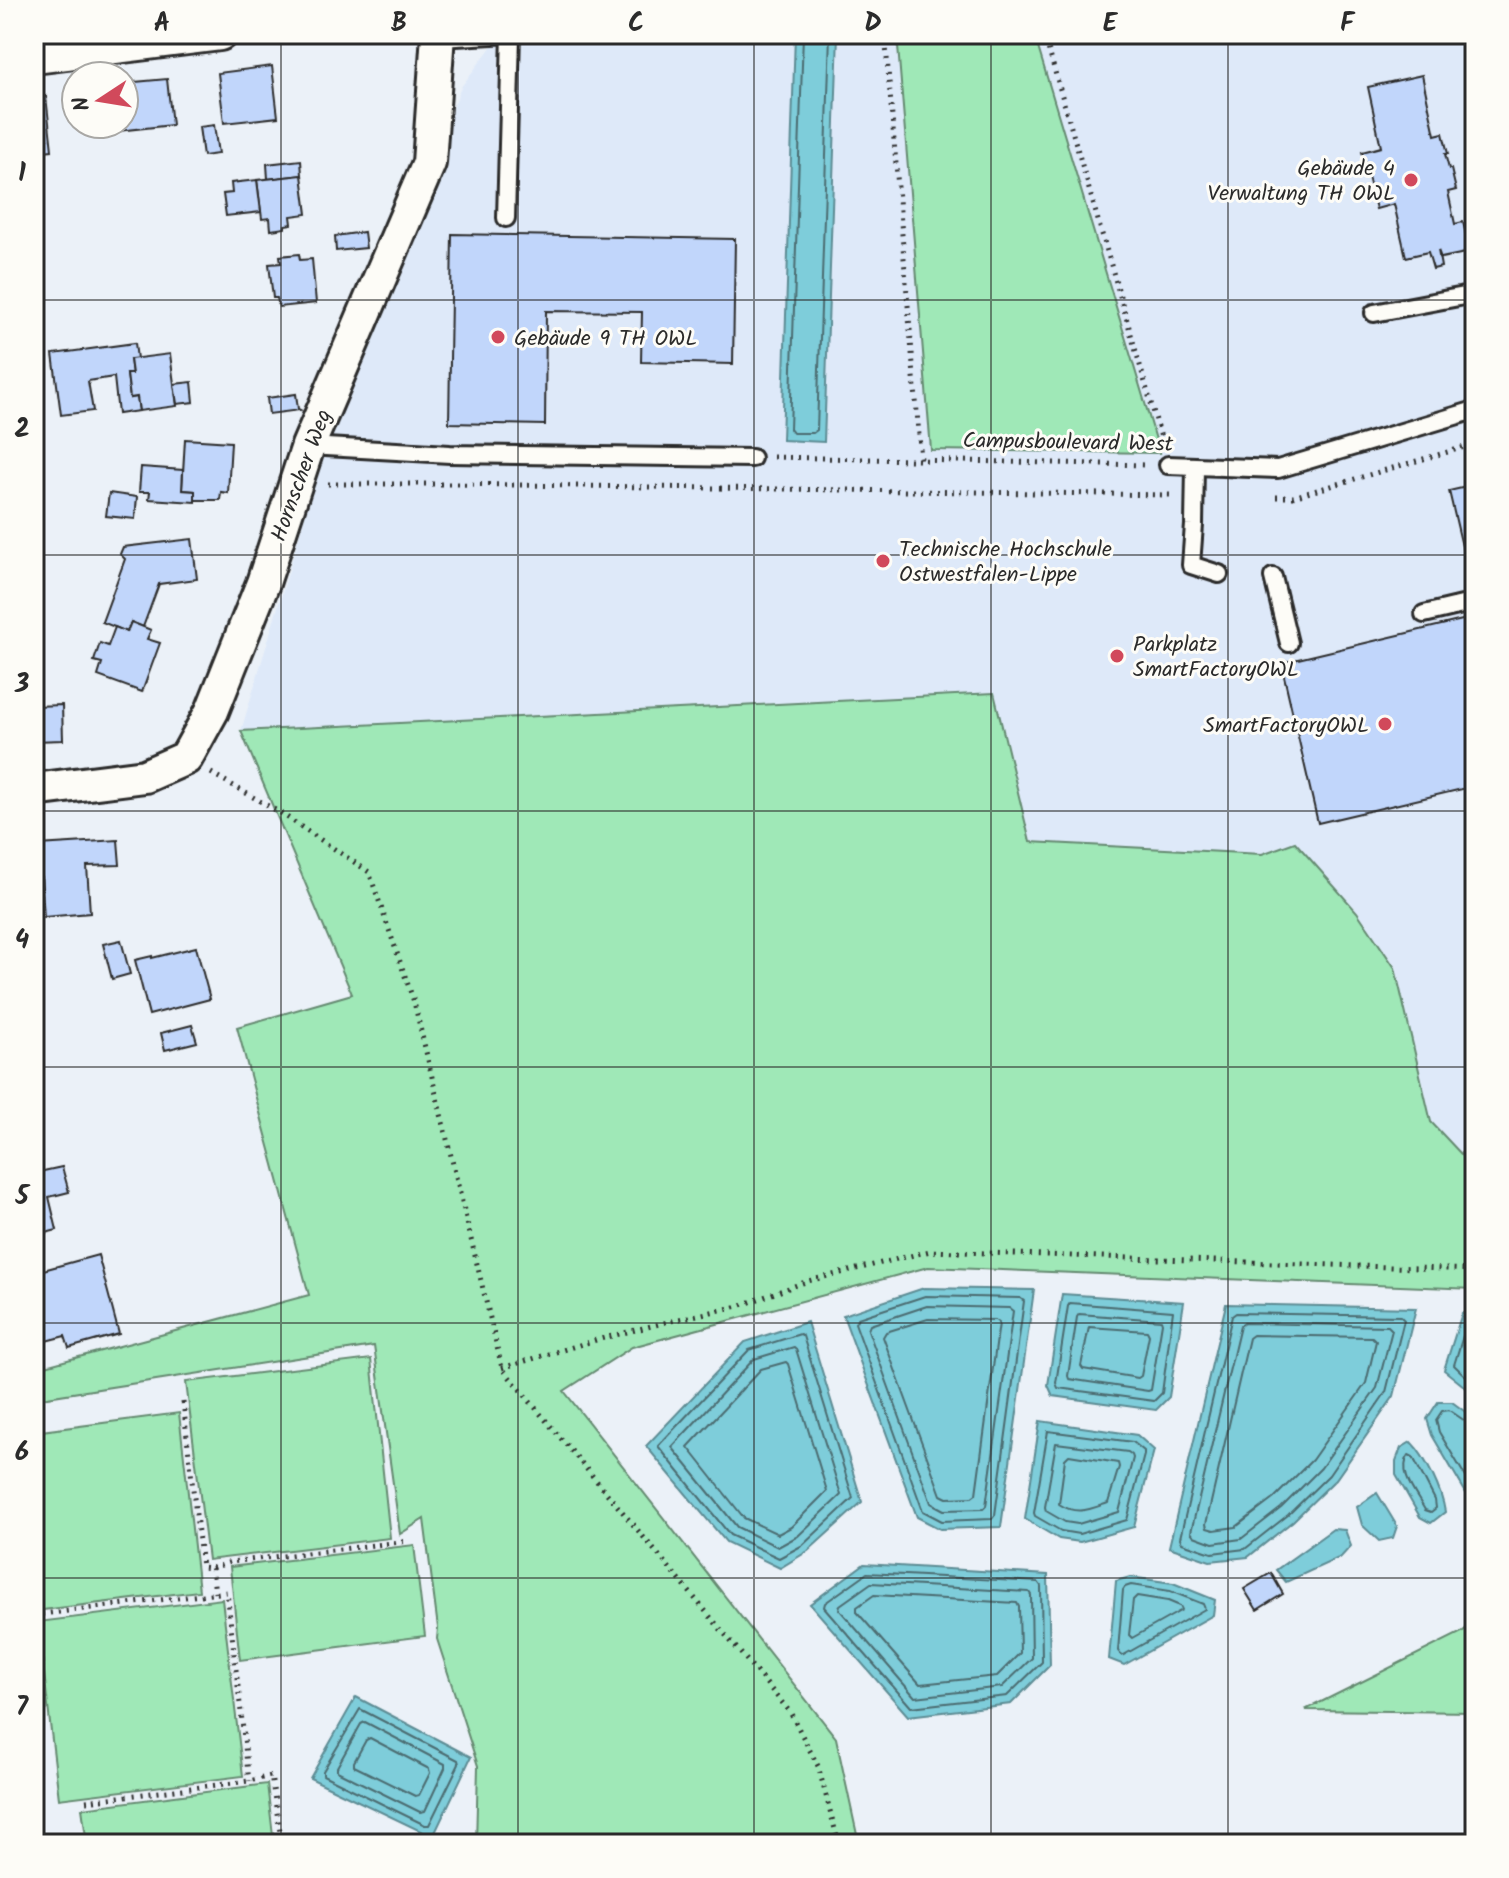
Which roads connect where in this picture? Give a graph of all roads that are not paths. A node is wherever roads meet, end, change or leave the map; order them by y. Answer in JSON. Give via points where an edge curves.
{"nodes":[{"id":1,"x":220,"y":34,"type":"edge"},
{"id":2,"x":438,"y":36,"type":"edge"},
{"id":3,"x":34,"y":57,"type":"edge"},
{"id":4,"x":506,"y":218,"type":"dead end"},
{"id":5,"x":1475,"y":294,"type":"edge"},
{"id":6,"x":1374,"y":313,"type":"dead end"},
{"id":7,"x":1475,"y":410,"type":"edge"},
{"id":8,"x":308,"y":446,"type":"junction"},
{"id":9,"x":752,"y":458,"type":"road end"},
{"id":10,"x":1169,"y":465,"type":"road end"},
{"id":11,"x":1195,"y":467,"type":"junction"},
{"id":12,"x":1219,"y":574,"type":"dead end"},
{"id":13,"x":1273,"y":577,"type":"dead end"},
{"id":14,"x":1475,"y":602,"type":"edge"},
{"id":15,"x":1424,"y":614,"type":"dead end"},
{"id":16,"x":1289,"y":643,"type":"dead end"},
{"id":17,"x":34,"y":790,"type":"edge"}],
"edges":[{"from":1,"to":3,"type":"street"},
{"from":2,"to":4,"type":"lane","via":[[511,34]]},
{"from":2,"to":8,"type":"street","name":"Hornscher Weg","via":[[429,163]]},
{"from":5,"to":6,"type":"lane"},
{"from":7,"to":11,"type":"lane","name":"Campusboulevard West","via":[[1278,469]]},
{"from":8,"to":9,"type":"lane","via":[[450,454]]},
{"from":8,"to":17,"type":"street","name":"Hornscher Weg","via":[[263,583],[212,711],[186,758],[145,776]]},
{"from":10,"to":11,"type":"lane","name":"Campusboulevard West"},
{"from":11,"to":12,"type":"lane","via":[[1183,563]]},
{"from":13,"to":16,"type":"lane"},
{"from":14,"to":15,"type":"lane"}]}
